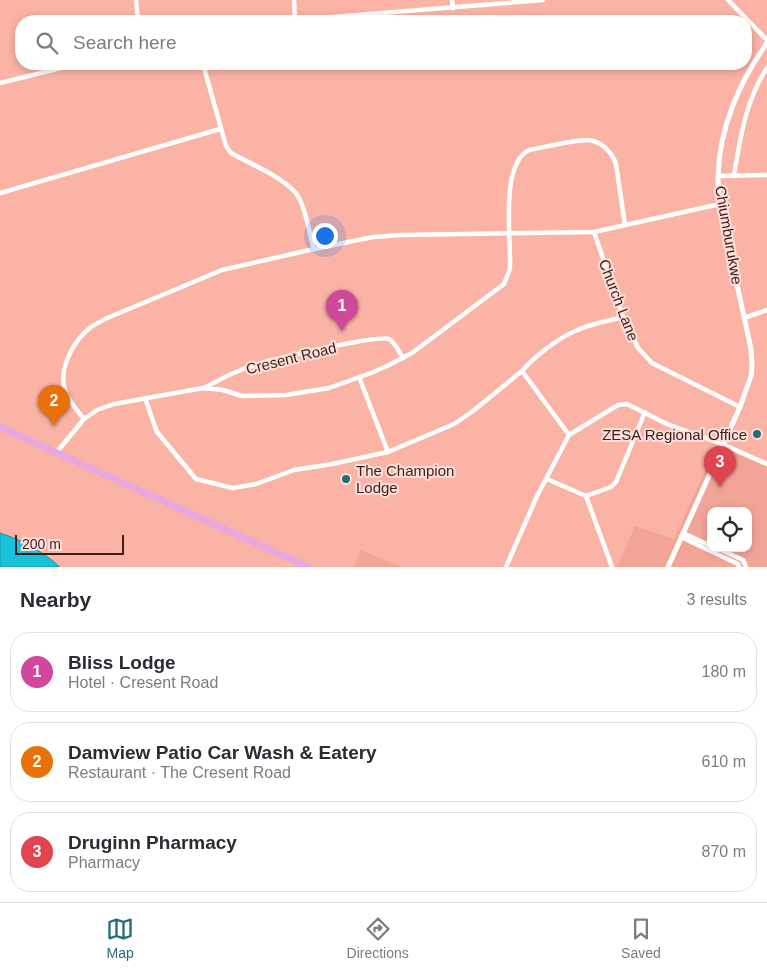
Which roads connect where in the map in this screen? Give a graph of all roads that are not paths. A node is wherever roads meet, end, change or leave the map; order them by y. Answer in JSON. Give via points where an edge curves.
{"nodes":[{"id":1,"x":136,"y":0,"type":"edge"},
{"id":2,"x":294,"y":0,"type":"edge"},
{"id":3,"x":452,"y":0,"type":"edge"},
{"id":4,"x":543,"y":0,"type":"edge"},
{"id":5,"x":728,"y":0,"type":"edge"},
{"id":6,"x":452,"y":8,"type":"junction"},
{"id":7,"x":137,"y":15,"type":"edge"},
{"id":8,"x":296,"y":15,"type":"edge"},
{"id":9,"x":361,"y":15,"type":"edge"},
{"id":10,"x":742,"y":15,"type":"edge"},
{"id":11,"x":752,"y":25,"type":"edge"},
{"id":12,"x":767,"y":41,"type":"edge"},
{"id":13,"x":752,"y":66,"type":"edge"},
{"id":14,"x":767,"y":68,"type":"edge"},
{"id":15,"x":53,"y":70,"type":"edge"},
{"id":16,"x":205,"y":70,"type":"edge"},
{"id":17,"x":749,"y":70,"type":"edge"},
{"id":18,"x":0,"y":83,"type":"edge"},
{"id":19,"x":220,"y":129,"type":"junction"},
{"id":20,"x":734,"y":175,"type":"junction"},
{"id":21,"x":767,"y":175,"type":"edge"},
{"id":22,"x":718,"y":176,"type":"junction"},
{"id":23,"x":0,"y":194,"type":"edge"},
{"id":24,"x":720,"y":204,"type":"junction"},
{"id":25,"x":626,"y":225,"type":"junction"},
{"id":26,"x":594,"y":232,"type":"junction"},
{"id":27,"x":510,"y":233,"type":"junction"},
{"id":28,"x":314,"y":249,"type":"junction"},
{"id":29,"x":767,"y":310,"type":"edge"},
{"id":30,"x":623,"y":317,"type":"junction"},
{"id":31,"x":744,"y":318,"type":"junction"},
{"id":32,"x":403,"y":358,"type":"junction"},
{"id":33,"x":522,"y":371,"type":"junction"},
{"id":34,"x":360,"y":377,"type":"junction"},
{"id":35,"x":203,"y":388,"type":"junction"},
{"id":36,"x":145,"y":398,"type":"junction"},
{"id":37,"x":740,"y":407,"type":"junction"},
{"id":38,"x":645,"y":412,"type":"junction"},
{"id":39,"x":84,"y":420,"type":"junction"},
{"id":40,"x":0,"y":427,"type":"edge"},
{"id":41,"x":569,"y":435,"type":"junction"},
{"id":42,"x":722,"y":444,"type":"junction"},
{"id":43,"x":388,"y":452,"type":"junction"},
{"id":44,"x":56,"y":453,"type":"junction"},
{"id":45,"x":767,"y":464,"type":"edge"},
{"id":46,"x":547,"y":479,"type":"junction"},
{"id":47,"x":586,"y":496,"type":"junction"},
{"id":48,"x":682,"y":535,"type":"junction"},
{"id":49,"x":707,"y":544,"type":"edge"},
{"id":50,"x":721,"y":552,"type":"edge"},
{"id":51,"x":728,"y":557,"type":"junction"},
{"id":52,"x":308,"y":567,"type":"edge"},
{"id":53,"x":506,"y":567,"type":"edge"},
{"id":54,"x":612,"y":567,"type":"edge"},
{"id":55,"x":668,"y":567,"type":"edge"},
{"id":56,"x":739,"y":567,"type":"edge"},
{"id":57,"x":746,"y":567,"type":"edge"}],
"edges":[{"from":1,"to":7,"type":"street"},
{"from":2,"to":8,"type":"street"},
{"from":3,"to":6,"type":"street"},
{"from":4,"to":6,"type":"street"},
{"from":5,"to":10,"type":"street"},
{"from":6,"to":9,"type":"street"},
{"from":11,"to":12,"type":"street"},
{"from":12,"to":13,"type":"street","name":"Chiumburukwe"},
{"from":14,"to":20,"type":"street","via":[[756,89],[740,137]]},
{"from":15,"to":18,"type":"street"},
{"from":16,"to":19,"type":"street"},
{"from":17,"to":22,"type":"street","name":"Chiumburukwe","via":[[732,106]]},
{"from":19,"to":23,"type":"street"},
{"from":19,"to":28,"type":"street","via":[[231,153],[295,191]]},
{"from":20,"to":21,"type":"street"},
{"from":20,"to":22,"type":"street"},
{"from":22,"to":24,"type":"street","name":"Chiumburukwe"},
{"from":24,"to":25,"type":"street"},
{"from":24,"to":31,"type":"street","name":"Chiumburukwe"},
{"from":25,"to":26,"type":"street"},
{"from":25,"to":27,"type":"street","via":[[614,156],[601,145],[587,140],[524,152],[512,176]]},
{"from":26,"to":27,"type":"street"},
{"from":26,"to":30,"type":"street","name":"Church Lane"},
{"from":27,"to":28,"type":"street","via":[[373,237]]},
{"from":27,"to":32,"type":"street","via":[[510,268],[504,284]]},
{"from":28,"to":39,"type":"street","via":[[222,270],[91,327],[74,347],[64,373],[67,394]]},
{"from":29,"to":31,"type":"street"},
{"from":30,"to":33,"type":"street","via":[[575,331],[528,363]]},
{"from":30,"to":37,"type":"street","name":"Church Lane","via":[[638,348],[652,364]]},
{"from":31,"to":37,"type":"street","name":"Chiumburukwe","via":[[752,367]]},
{"from":32,"to":34,"type":"street"},
{"from":32,"to":35,"type":"street","name":"Cresent Road","via":[[392,340],[363,341],[268,361],[242,369]]},
{"from":33,"to":41,"type":"street"},
{"from":33,"to":43,"type":"street","via":[[454,424]]},
{"from":34,"to":35,"type":"street","via":[[329,388],[286,395],[242,396]]},
{"from":34,"to":43,"type":"street"},
{"from":35,"to":36,"type":"street"},
{"from":36,"to":39,"type":"street","via":[[97,410]]},
{"from":36,"to":43,"type":"street","via":[[157,432],[185,468],[196,479],[222,487],[256,484],[294,470]]},
{"from":37,"to":42,"type":"street","name":"Chiumburukwe"},
{"from":38,"to":41,"type":"street","via":[[627,404],[618,405]]},
{"from":38,"to":42,"type":"street","via":[[667,424]]},
{"from":38,"to":47,"type":"street","via":[[616,482]]},
{"from":39,"to":44,"type":"street"},
{"from":40,"to":44,"type":"highway"},
{"from":41,"to":46,"type":"street"},
{"from":42,"to":45,"type":"street"},
{"from":42,"to":48,"type":"street","name":"Chiumburukwe"},
{"from":44,"to":52,"type":"highway"},
{"from":46,"to":47,"type":"street"},
{"from":46,"to":53,"type":"street"},
{"from":47,"to":54,"type":"street"},
{"from":48,"to":49,"type":"street"},
{"from":48,"to":51,"type":"street"},
{"from":48,"to":55,"type":"street","name":"Chiumburukwe"},
{"from":50,"to":51,"type":"street"},
{"from":51,"to":56,"type":"street"},
{"from":51,"to":57,"type":"street","via":[[743,560]]}]}
